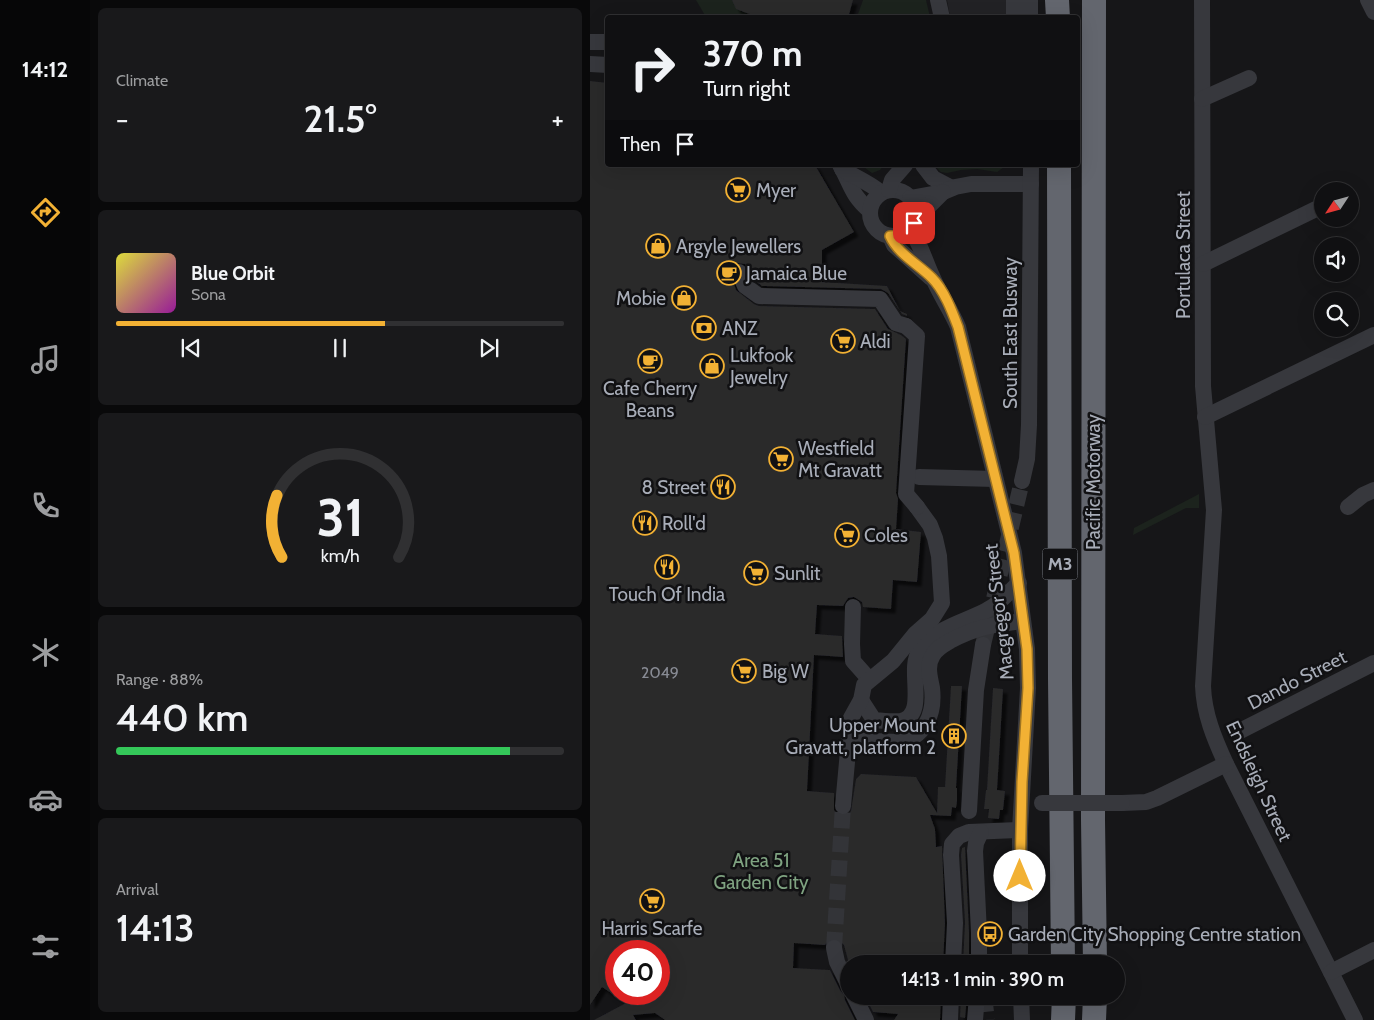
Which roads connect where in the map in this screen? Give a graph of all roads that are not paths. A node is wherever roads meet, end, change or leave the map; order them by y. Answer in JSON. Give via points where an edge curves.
{"nodes":[{"id":1,"x":938,"y":0,"type":"edge"},
{"id":2,"x":1014,"y":0,"type":"edge"},
{"id":3,"x":1030,"y":0,"type":"edge"},
{"id":4,"x":1057,"y":0,"type":"edge"},
{"id":5,"x":1094,"y":0,"type":"edge"},
{"id":6,"x":1202,"y":0,"type":"edge"},
{"id":7,"x":1368,"y":0,"type":"edge"},
{"id":8,"x":1374,"y":12,"type":"edge"},
{"id":9,"x":941,"y":15,"type":"edge"},
{"id":10,"x":1014,"y":15,"type":"edge"},
{"id":11,"x":1030,"y":15,"type":"edge"},
{"id":12,"x":1058,"y":15,"type":"edge"},
{"id":13,"x":590,"y":42,"type":"edge"},
{"id":14,"x":605,"y":42,"type":"edge"},
{"id":15,"x":590,"y":64,"type":"edge"},
{"id":16,"x":605,"y":65,"type":"edge"},
{"id":17,"x":1249,"y":78,"type":"dead end"},
{"id":18,"x":1202,"y":99,"type":"junction"},
{"id":19,"x":841,"y":167,"type":"edge"},
{"id":20,"x":904,"y":167,"type":"edge"},
{"id":21,"x":907,"y":167,"type":"edge"},
{"id":22,"x":925,"y":167,"type":"edge"},
{"id":23,"x":1031,"y":167,"type":"edge"},
{"id":24,"x":1059,"y":167,"type":"edge"},
{"id":25,"x":1031,"y":184,"type":"junction"},
{"id":26,"x":947,"y":190,"type":"junction"},
{"id":27,"x":885,"y":192,"type":"junction"},
{"id":28,"x":908,"y":196,"type":"junction"},
{"id":29,"x":1314,"y":210,"type":"edge"},
{"id":30,"x":870,"y":211,"type":"junction"},
{"id":31,"x":913,"y":223,"type":"junction"},
{"id":32,"x":890,"y":236,"type":"junction"},
{"id":33,"x":1203,"y":264,"type":"junction"},
{"id":34,"x":739,"y":272,"type":"dead end"},
{"id":35,"x":933,"y":279,"type":"junction"},
{"id":36,"x":1374,"y":336,"type":"edge"},
{"id":37,"x":1205,"y":417,"type":"junction"},
{"id":38,"x":919,"y":477,"type":"dead end"},
{"id":39,"x":995,"y":479,"type":"junction"},
{"id":40,"x":1022,"y":480,"type":"tunnel mouth"},
{"id":41,"x":1374,"y":490,"type":"edge"},
{"id":42,"x":1348,"y":507,"type":"dead end"},
{"id":43,"x":1214,"y":510,"type":"joint"},
{"id":44,"x":1019,"y":583,"type":"junction"},
{"id":45,"x":853,"y":607,"type":"dead end"},
{"id":46,"x":1023,"y":621,"type":"junction"},
{"id":47,"x":983,"y":645,"type":"tunnel mouth"},
{"id":48,"x":1374,"y":663,"type":"edge"},
{"id":49,"x":869,"y":679,"type":"junction"},
{"id":50,"x":860,"y":700,"type":"junction"},
{"id":51,"x":874,"y":720,"type":"junction"},
{"id":52,"x":851,"y":723,"type":"junction"},
{"id":53,"x":1238,"y":732,"type":"dead end"},
{"id":54,"x":849,"y":740,"type":"junction"},
{"id":55,"x":1226,"y":764,"type":"junction"},
{"id":56,"x":1022,"y":803,"type":"junction"},
{"id":57,"x":843,"y":806,"type":"tunnel mouth"},
{"id":58,"x":969,"y":811,"type":"dead end"},
{"id":59,"x":1020,"y":830,"type":"junction"},
{"id":60,"x":981,"y":832,"type":"junction"},
{"id":61,"x":834,"y":948,"type":"tunnel mouth"},
{"id":62,"x":1374,"y":950,"type":"edge"},
{"id":63,"x":953,"y":955,"type":"edge"},
{"id":64,"x":979,"y":955,"type":"edge"},
{"id":65,"x":1020,"y":955,"type":"edge"},
{"id":66,"x":1063,"y":955,"type":"edge"},
{"id":67,"x":1095,"y":955,"type":"edge"},
{"id":68,"x":840,"y":968,"type":"edge"},
{"id":69,"x":1331,"y":972,"type":"junction"},
{"id":70,"x":858,"y":1005,"type":"edge"},
{"id":71,"x":951,"y":1005,"type":"edge"},
{"id":72,"x":976,"y":1005,"type":"edge"},
{"id":73,"x":1021,"y":1005,"type":"edge"},
{"id":74,"x":1064,"y":1005,"type":"edge"},
{"id":75,"x":1095,"y":1005,"type":"edge"},
{"id":76,"x":866,"y":1020,"type":"edge"},
{"id":77,"x":950,"y":1020,"type":"edge"},
{"id":78,"x":975,"y":1020,"type":"edge"},
{"id":79,"x":1022,"y":1020,"type":"edge"},
{"id":80,"x":1064,"y":1020,"type":"edge"},
{"id":81,"x":1094,"y":1020,"type":"edge"},
{"id":82,"x":1355,"y":1020,"type":"edge"}],
"edges":[{"from":1,"to":9,"type":"street"},
{"from":2,"to":10,"type":"street"},
{"from":3,"to":11,"type":"street"},
{"from":4,"to":12,"type":"highway"},
{"from":5,"to":67,"type":"highway","name":"Pacific Motorway","number":"M3"},
{"from":6,"to":18,"type":"street","name":"Portulaca Street"},
{"from":7,"to":8,"type":"street"},
{"from":13,"to":14,"type":"street"},
{"from":15,"to":16,"type":"street"},
{"from":17,"to":18,"type":"street"},
{"from":18,"to":33,"type":"street","name":"Portulaca Street"},
{"from":19,"to":27,"type":"street"},
{"from":19,"to":30,"type":"street","via":[[858,201]]},
{"from":20,"to":27,"type":"street"},
{"from":21,"to":28,"type":"street"},
{"from":22,"to":26,"type":"street"},
{"from":23,"to":25,"type":"street","name":"South East Busway"},
{"from":24,"to":66,"type":"highway","name":"Pacific Motorway","number":"M3"},
{"from":25,"to":26,"type":"street","via":[[984,183]]},
{"from":25,"to":40,"type":"street","name":"South East Busway","via":[[1029,425]]},
{"from":26,"to":28,"type":"street"},
{"from":26,"to":31,"type":"street"},
{"from":27,"to":28,"type":"street","via":[[900,191]]},
{"from":27,"to":30,"type":"street","via":[[871,204]]},
{"from":28,"to":31,"type":"street","via":[[914,204]]},
{"from":29,"to":33,"type":"street"},
{"from":30,"to":32,"type":"street","via":[[877,230]]},
{"from":31,"to":32,"type":"street","via":[[897,236]]},
{"from":31,"to":35,"type":"street","name":"Macgregor Street"},
{"from":32,"to":35,"type":"street","name":"Macgregor Street","via":[[894,245]]},
{"from":33,"to":37,"type":"street","name":"Portulaca Street"},
{"from":34,"to":49,"type":"street","bridge":true,"via":[[745,286],[758,296],[880,299],[896,323],[906,326],[918,336],[902,492],[918,508],[935,538],[942,604],[893,661]]},
{"from":35,"to":39,"type":"street","name":"Macgregor Street","via":[[958,327]]},
{"from":36,"to":37,"type":"street"},
{"from":37,"to":43,"type":"street","name":"Portulaca Street"},
{"from":38,"to":39,"type":"street"},
{"from":39,"to":44,"type":"street","name":"Macgregor Street"},
{"from":41,"to":42,"type":"street"},
{"from":43,"to":55,"type":"street","name":"Endsleigh Street","via":[[1203,686],[1212,734]]},
{"from":44,"to":46,"type":"street","name":"Macgregor Street"},
{"from":44,"to":51,"type":"street","via":[[986,610],[952,624],[924,644],[914,662],[916,702],[912,715],[900,721]]},
{"from":45,"to":49,"type":"street","via":[[853,661]]},
{"from":46,"to":54,"type":"street","via":[[976,628],[938,648],[929,661],[928,669],[932,691],[931,715],[920,733],[897,742]]},
{"from":46,"to":56,"type":"street","name":"Macgregor Street","via":[[1028,664]]},
{"from":47,"to":58,"type":"street","via":[[976,690]]},
{"from":48,"to":53,"type":"street","name":"Dando Street"},
{"from":49,"to":50,"type":"street"},
{"from":50,"to":51,"type":"street"},
{"from":50,"to":52,"type":"street"},
{"from":51,"to":52,"type":"street"},
{"from":52,"to":54,"type":"street"},
{"from":54,"to":57,"type":"street"},
{"from":55,"to":56,"type":"street","bridge":true,"via":[[1146,802]]},
{"from":55,"to":69,"type":"street","name":"Endsleigh Street"},
{"from":56,"to":59,"type":"street","name":"Macgregor Street"},
{"from":59,"to":60,"type":"street"},
{"from":59,"to":65,"type":"street","name":"Macgregor Street"},
{"from":60,"to":63,"type":"street","via":[[962,834],[951,848]]},
{"from":60,"to":64,"type":"street","via":[[975,851]]},
{"from":61,"to":68,"type":"street"},
{"from":62,"to":69,"type":"street"},
{"from":69,"to":82,"type":"street","name":"Endsleigh Street"},
{"from":70,"to":76,"type":"street"},
{"from":71,"to":77,"type":"street"},
{"from":72,"to":78,"type":"street"},
{"from":73,"to":79,"type":"street"},
{"from":74,"to":80,"type":"highway"},
{"from":75,"to":81,"type":"highway"}]}
